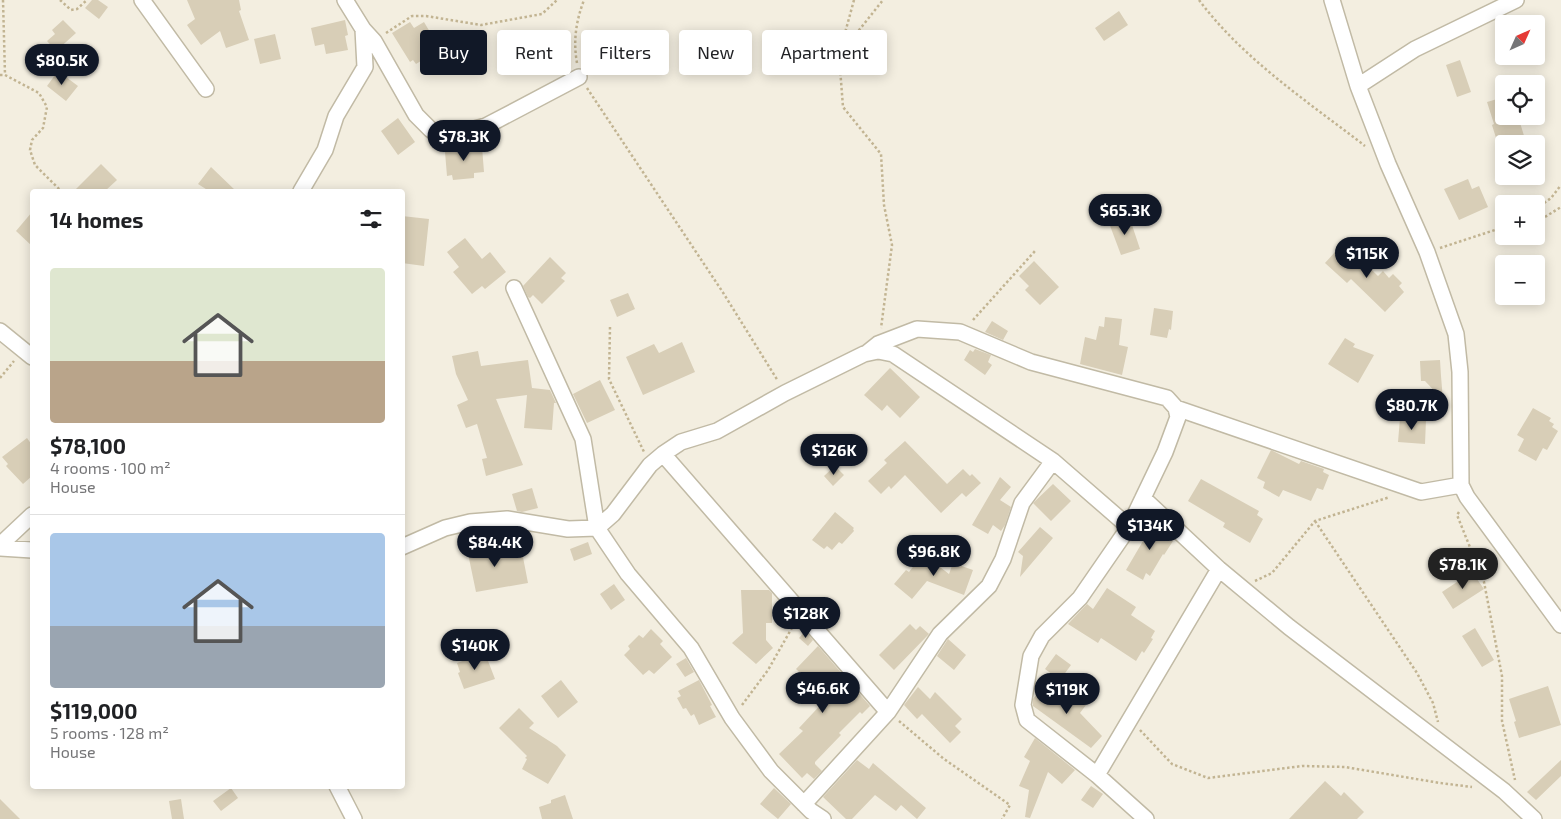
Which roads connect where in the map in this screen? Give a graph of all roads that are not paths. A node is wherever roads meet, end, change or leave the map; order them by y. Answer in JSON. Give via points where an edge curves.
{"nodes":[{"id":1,"x":142,"y":0,"type":"edge"},
{"id":2,"x":345,"y":0,"type":"edge"},
{"id":3,"x":1332,"y":0,"type":"edge"},
{"id":4,"x":1516,"y":0,"type":"edge"},
{"id":5,"x":363,"y":29,"type":"junction"},
{"id":6,"x":579,"y":77,"type":"road end"},
{"id":7,"x":1358,"y":86,"type":"junction"},
{"id":8,"x":206,"y":89,"type":"dead end"},
{"id":9,"x":302,"y":189,"type":"edge"},
{"id":10,"x":514,"y":288,"type":"dead end"},
{"id":11,"x":0,"y":331,"type":"edge"},
{"id":12,"x":27,"y":353,"type":"edge"},
{"id":13,"x":864,"y":354,"type":"junction"},
{"id":14,"x":1176,"y":408,"type":"junction"},
{"id":15,"x":663,"y":454,"type":"junction"},
{"id":16,"x":1053,"y":461,"type":"junction"},
{"id":17,"x":1464,"y":491,"type":"junction"},
{"id":18,"x":1143,"y":498,"type":"junction"},
{"id":19,"x":30,"y":517,"type":"edge"},
{"id":20,"x":1128,"y":527,"type":"junction"},
{"id":21,"x":597,"y":528,"type":"junction"},
{"id":22,"x":0,"y":546,"type":"edge"},
{"id":23,"x":405,"y":546,"type":"edge"},
{"id":24,"x":30,"y":550,"type":"edge"},
{"id":25,"x":1219,"y":569,"type":"junction"},
{"id":26,"x":1561,"y":625,"type":"edge"},
{"id":27,"x":888,"y":712,"type":"junction"},
{"id":28,"x":1097,"y":775,"type":"junction"},
{"id":29,"x":339,"y":789,"type":"edge"},
{"id":30,"x":804,"y":804,"type":"junction"},
{"id":31,"x":354,"y":819,"type":"edge"},
{"id":32,"x":823,"y":819,"type":"edge"},
{"id":33,"x":1146,"y":819,"type":"edge"},
{"id":34,"x":1534,"y":819,"type":"edge"}],
"edges":[{"from":1,"to":8,"type":"street"},
{"from":2,"to":5,"type":"street"},
{"from":3,"to":7,"type":"street"},
{"from":4,"to":7,"type":"street","via":[[1415,49]]},
{"from":5,"to":6,"type":"street","via":[[374,41],[416,116],[431,130],[448,136],[486,126]]},
{"from":5,"to":9,"type":"street","via":[[365,67],[336,116],[325,150]]},
{"from":7,"to":17,"type":"street","via":[[1427,252],[1456,334]]},
{"from":10,"to":21,"type":"street","via":[[583,439]]},
{"from":11,"to":12,"type":"street"},
{"from":13,"to":14,"type":"street","via":[[878,344],[917,329],[960,332],[1031,362],[1166,398]]},
{"from":13,"to":15,"type":"street","via":[[717,431],[681,442]]},
{"from":13,"to":16,"type":"street","via":[[878,351],[893,354]]},
{"from":14,"to":17,"type":"street","via":[[1421,492]]},
{"from":14,"to":18,"type":"street","via":[[1178,417],[1166,452]]},
{"from":15,"to":21,"type":"street","via":[[650,465],[613,514]]},
{"from":15,"to":27,"type":"street"},
{"from":16,"to":20,"type":"street"},
{"from":16,"to":27,"type":"street","via":[[1022,503],[1003,559],[989,586],[940,634]]},
{"from":17,"to":26,"type":"street"},
{"from":18,"to":20,"type":"street"},
{"from":18,"to":25,"type":"street"},
{"from":19,"to":22,"type":"street"},
{"from":20,"to":28,"type":"street","via":[[1080,598],[1042,636],[1031,656],[1026,680],[1023,705],[1027,720]]},
{"from":21,"to":23,"type":"street","via":[[568,529],[508,519],[470,522],[445,528]]},
{"from":21,"to":30,"type":"street","via":[[628,574],[690,648],[732,718],[771,771]]},
{"from":22,"to":24,"type":"street"},
{"from":25,"to":28,"type":"street"},
{"from":25,"to":34,"type":"street","via":[[1504,791]]},
{"from":27,"to":30,"type":"street"},
{"from":28,"to":33,"type":"street"},
{"from":29,"to":31,"type":"street"},
{"from":30,"to":32,"type":"street"}]}
